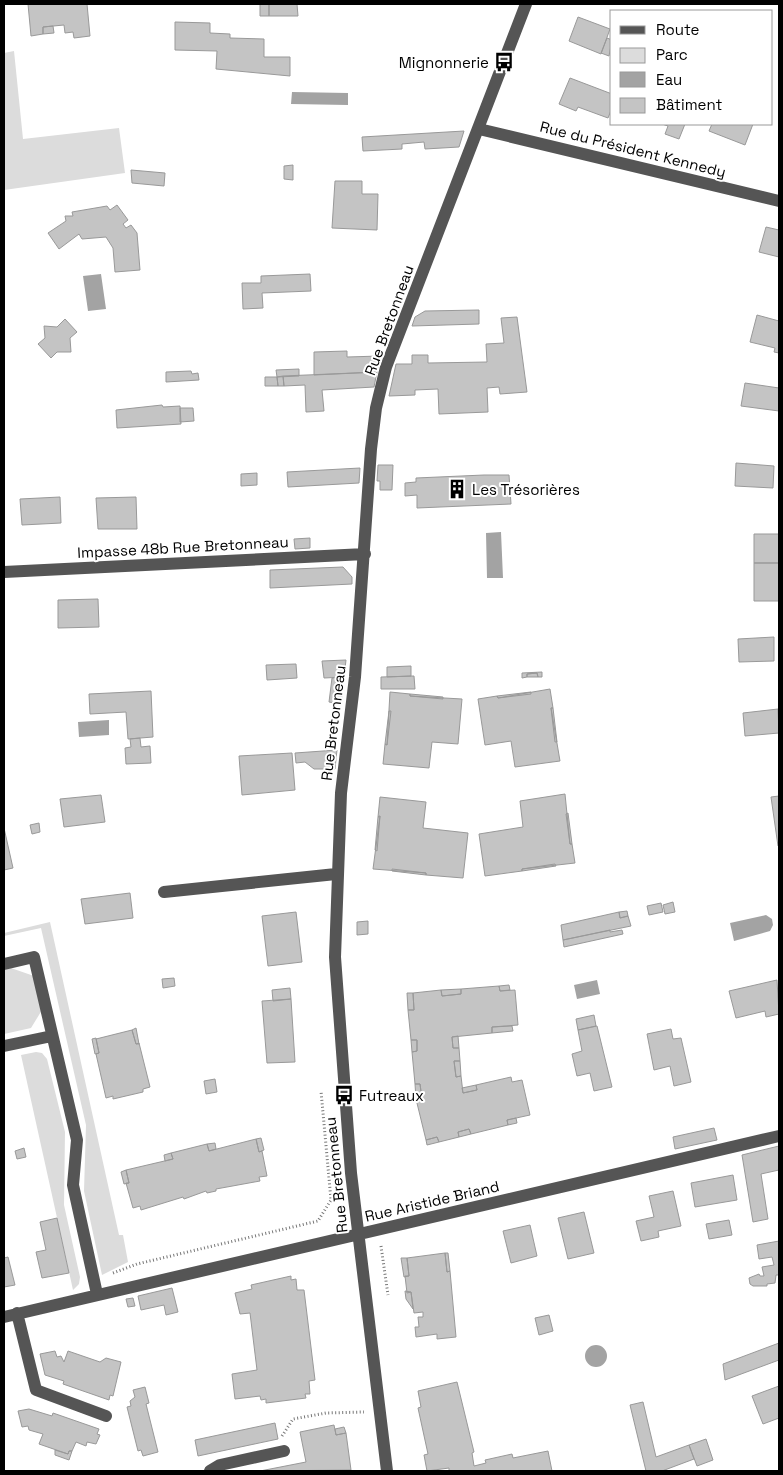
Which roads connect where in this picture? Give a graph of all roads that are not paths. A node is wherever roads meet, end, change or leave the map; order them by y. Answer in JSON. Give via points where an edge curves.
{"nodes":[{"id":1,"x":526,"y":4,"type":"edge"},
{"id":2,"x":479,"y":128,"type":"junction"},
{"id":3,"x":779,"y":201,"type":"edge"},
{"id":4,"x":364,"y":554,"type":"junction"},
{"id":5,"x":4,"y":572,"type":"edge"},
{"id":6,"x":336,"y":874,"type":"junction"},
{"id":7,"x":164,"y":892,"type":"dead end"},
{"id":8,"x":4,"y":964,"type":"edge"},
{"id":9,"x":52,"y":1036,"type":"junction"},
{"id":10,"x":4,"y":1046,"type":"edge"},
{"id":11,"x":779,"y":1136,"type":"edge"},
{"id":12,"x":358,"y":1235,"type":"junction"},
{"id":13,"x":97,"y":1294,"type":"junction"},
{"id":14,"x":17,"y":1313,"type":"junction"},
{"id":15,"x":4,"y":1317,"type":"edge"},
{"id":16,"x":106,"y":1416,"type":"dead end"},
{"id":17,"x":284,"y":1451,"type":"road end"},
{"id":18,"x":210,"y":1471,"type":"edge"},
{"id":19,"x":387,"y":1471,"type":"edge"}],
"edges":[{"from":1,"to":2,"type":"street","name":"Rue Bretonneau"},
{"from":2,"to":3,"type":"street","name":"Rue du Président Kennedy"},
{"from":2,"to":4,"type":"street","name":"Rue Bretonneau","via":[[386,368],[376,408],[371,449]]},
{"from":4,"to":5,"type":"street","name":"Impasse 48b Rue Bretonneau"},
{"from":4,"to":6,"type":"street","name":"Rue Bretonneau"},
{"from":6,"to":7,"type":"street"},
{"from":6,"to":12,"type":"street","name":"Rue Bretonneau","via":[[335,957]]},
{"from":8,"to":9,"type":"street","via":[[34,957]]},
{"from":9,"to":10,"type":"street"},
{"from":9,"to":13,"type":"street","via":[[77,1140],[73,1185]]},
{"from":11,"to":12,"type":"street","name":"Rue Aristide Briand"},
{"from":12,"to":13,"type":"street","name":"Rue Aristide Briand"},
{"from":12,"to":19,"type":"street","name":"Rue Bretonneau"},
{"from":13,"to":14,"type":"street","name":"Rue Aristide Briand"},
{"from":14,"to":15,"type":"street","name":"Rue Aristide Briand"},
{"from":14,"to":16,"type":"street","via":[[36,1390]]},
{"from":17,"to":18,"type":"street","via":[[220,1465]]}]}
